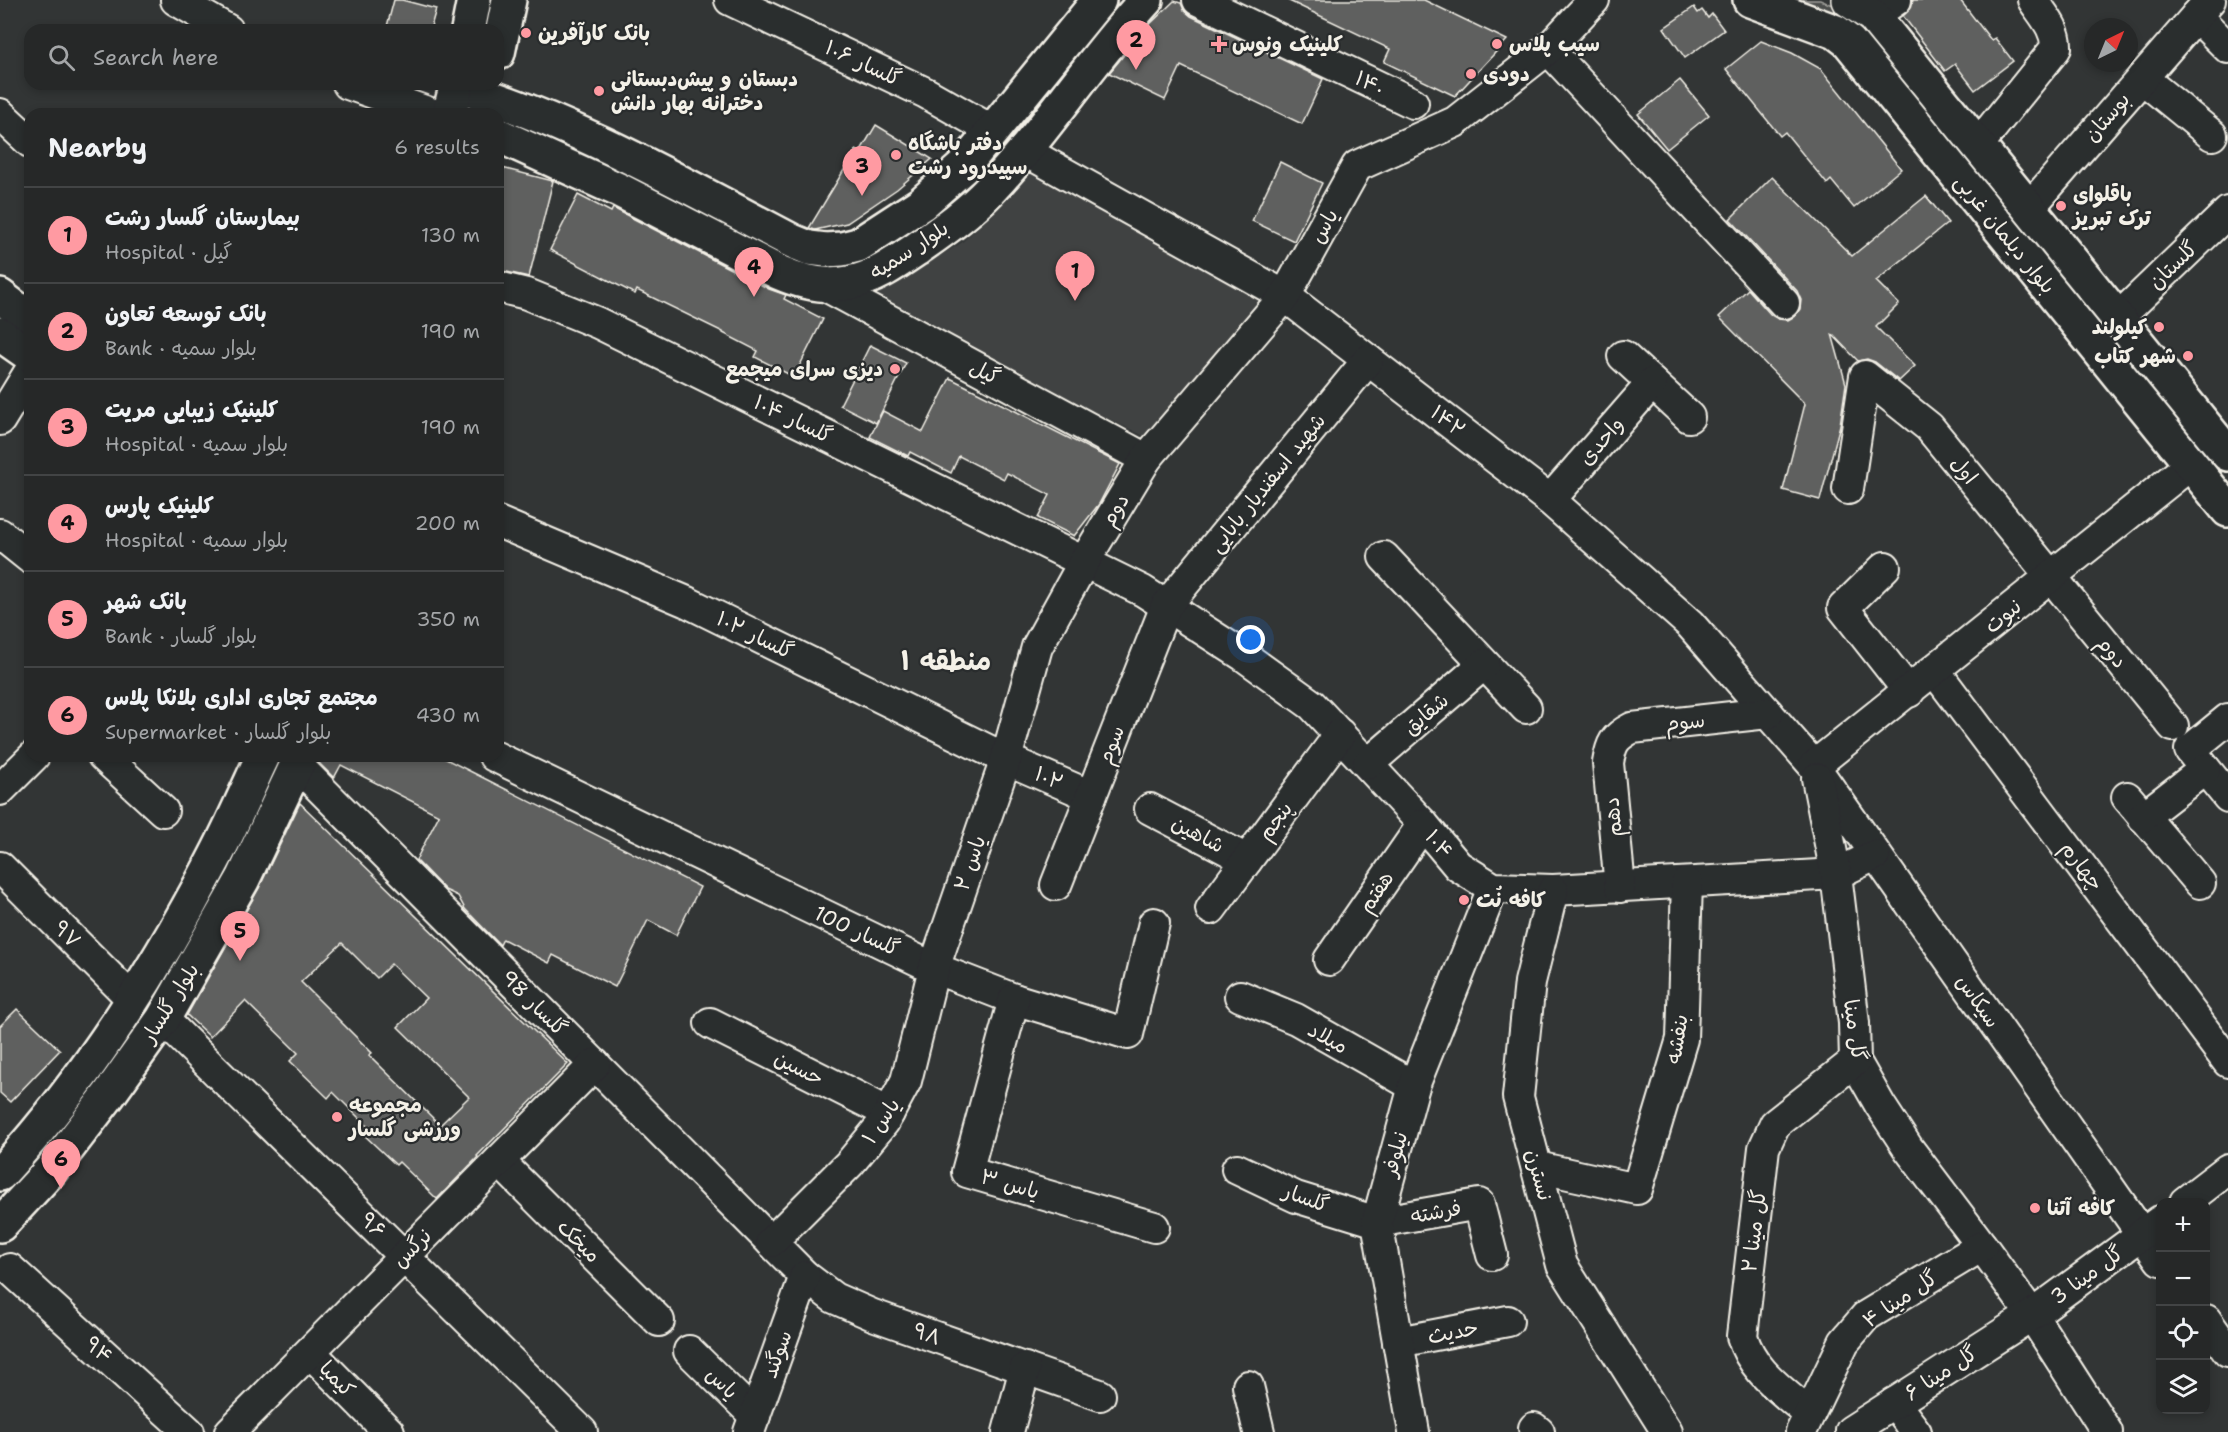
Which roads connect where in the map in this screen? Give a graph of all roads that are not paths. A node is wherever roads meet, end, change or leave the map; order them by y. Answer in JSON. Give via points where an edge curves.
{"nodes":[{"id":1,"x":176,"y":0,"type":"edge"},
{"id":2,"x":474,"y":0,"type":"edge"},
{"id":3,"x":509,"y":0,"type":"edge"},
{"id":4,"x":730,"y":0,"type":"edge"},
{"id":5,"x":1099,"y":0,"type":"edge"},
{"id":6,"x":1198,"y":0,"type":"edge"},
{"id":7,"x":1594,"y":0,"type":"edge"},
{"id":8,"x":1750,"y":0,"type":"edge"},
{"id":9,"x":2033,"y":0,"type":"edge"},
{"id":10,"x":1873,"y":5,"type":"edge"},
{"id":11,"x":1128,"y":6,"type":"edge"},
{"id":12,"x":2203,"y":8,"type":"edge"},
{"id":13,"x":218,"y":24,"type":"edge"},
{"id":14,"x":469,"y":24,"type":"edge"},
{"id":15,"x":504,"y":24,"type":"edge"},
{"id":16,"x":2228,"y":48,"type":"edge"},
{"id":17,"x":1548,"y":49,"type":"junction"},
{"id":18,"x":2142,"y":78,"type":"junction"},
{"id":19,"x":365,"y":90,"type":"edge"},
{"id":20,"x":454,"y":95,"type":"edge"},
{"id":21,"x":489,"y":98,"type":"edge"},
{"id":22,"x":1413,"y":103,"type":"dead end"},
{"id":23,"x":415,"y":108,"type":"edge"},
{"id":24,"x":0,"y":114,"type":"edge"},
{"id":25,"x":993,"y":131,"type":"junction"},
{"id":26,"x":2212,"y":135,"type":"dead end"},
{"id":27,"x":24,"y":136,"type":"edge"},
{"id":28,"x":504,"y":138,"type":"edge"},
{"id":29,"x":1978,"y":145,"type":"junction"},
{"id":30,"x":1023,"y":150,"type":"junction"},
{"id":31,"x":2029,"y":208,"type":"junction"},
{"id":32,"x":2223,"y":227,"type":"edge"},
{"id":33,"x":824,"y":285,"type":"junction"},
{"id":34,"x":504,"y":288,"type":"edge"},
{"id":35,"x":0,"y":296,"type":"edge"},
{"id":36,"x":1285,"y":296,"type":"junction"},
{"id":37,"x":1784,"y":303,"type":"dead end"},
{"id":38,"x":24,"y":314,"type":"edge"},
{"id":39,"x":2118,"y":318,"type":"junction"},
{"id":40,"x":0,"y":334,"type":"edge"},
{"id":41,"x":24,"y":352,"type":"edge"},
{"id":42,"x":1623,"y":356,"type":"dead end"},
{"id":43,"x":1368,"y":360,"type":"junction"},
{"id":44,"x":24,"y":381,"type":"edge"},
{"id":45,"x":1652,"y":383,"type":"junction"},
{"id":46,"x":1689,"y":417,"type":"dead end"},
{"id":47,"x":0,"y":420,"type":"edge"},
{"id":48,"x":2224,"y":443,"type":"edge"},
{"id":49,"x":1146,"y":459,"type":"junction"},
{"id":50,"x":2191,"y":464,"type":"junction"},
{"id":51,"x":1848,"y":489,"type":"dead end"},
{"id":52,"x":1550,"y":500,"type":"junction"},
{"id":53,"x":2228,"y":510,"type":"edge"},
{"id":54,"x":504,"y":525,"type":"edge"},
{"id":55,"x":0,"y":534,"type":"edge"},
{"id":56,"x":24,"y":553,"type":"edge"},
{"id":57,"x":1384,"y":557,"type":"dead end"},
{"id":58,"x":1084,"y":562,"type":"junction"},
{"id":59,"x":1885,"y":567,"type":"dead end"},
{"id":60,"x":2051,"y":578,"type":"junction"},
{"id":61,"x":1166,"y":606,"type":"junction"},
{"id":62,"x":1484,"y":664,"type":"junction"},
{"id":63,"x":1935,"y":671,"type":"junction"},
{"id":64,"x":1909,"y":692,"type":"junction"},
{"id":65,"x":1526,"y":708,"type":"dead end"},
{"id":66,"x":1768,"y":713,"type":"junction"},
{"id":67,"x":2228,"y":719,"type":"edge"},
{"id":68,"x":2172,"y":726,"type":"dead end"},
{"id":69,"x":1340,"y":734,"type":"junction"},
{"id":70,"x":1611,"y":747,"type":"joint"},
{"id":71,"x":1006,"y":759,"type":"junction"},
{"id":72,"x":504,"y":761,"type":"edge"},
{"id":73,"x":28,"y":762,"type":"edge"},
{"id":74,"x":110,"y":762,"type":"edge"},
{"id":75,"x":260,"y":762,"type":"edge"},
{"id":76,"x":298,"y":762,"type":"edge"},
{"id":77,"x":301,"y":762,"type":"edge"},
{"id":78,"x":1368,"y":764,"type":"junction"},
{"id":79,"x":1814,"y":766,"type":"junction"},
{"id":80,"x":2205,"y":769,"type":"junction"},
{"id":81,"x":0,"y":790,"type":"edge"},
{"id":82,"x":1092,"y":796,"type":"junction"},
{"id":83,"x":2228,"y":797,"type":"edge"},
{"id":84,"x":1150,"y":809,"type":"dead end"},
{"id":85,"x":163,"y":811,"type":"dead end"},
{"id":86,"x":1423,"y":824,"type":"junction"},
{"id":87,"x":1875,"y":855,"type":"junction"},
{"id":88,"x":1247,"y":860,"type":"junction"},
{"id":89,"x":0,"y":867,"type":"edge"},
{"id":90,"x":1836,"y":874,"type":"junction"},
{"id":91,"x":1687,"y":884,"type":"junction"},
{"id":92,"x":2200,"y":884,"type":"dead end"},
{"id":93,"x":1056,"y":885,"type":"dead end"},
{"id":94,"x":1620,"y":887,"type":"junction"},
{"id":95,"x":1493,"y":888,"type":"junction"},
{"id":96,"x":1553,"y":890,"type":"junction"},
{"id":97,"x":1211,"y":909,"type":"dead end"},
{"id":98,"x":1154,"y":923,"type":"dead end"},
{"id":99,"x":1329,"y":960,"type":"dead end"},
{"id":100,"x":934,"y":968,"type":"junction"},
{"id":101,"x":1240,"y":996,"type":"dead end"},
{"id":102,"x":1014,"y":999,"type":"junction"},
{"id":103,"x":133,"y":1000,"type":"junction"},
{"id":104,"x":163,"y":1019,"type":"junction"},
{"id":105,"x":710,"y":1023,"type":"dead end"},
{"id":106,"x":1855,"y":1061,"type":"junction"},
{"id":107,"x":2228,"y":1062,"type":"edge"},
{"id":108,"x":595,"y":1064,"type":"junction"},
{"id":109,"x":1413,"y":1086,"type":"junction"},
{"id":110,"x":889,"y":1113,"type":"junction"},
{"id":111,"x":4,"y":1160,"type":"edge"},
{"id":112,"x":499,"y":1161,"type":"junction"},
{"id":113,"x":1537,"y":1167,"type":"junction"},
{"id":114,"x":1237,"y":1169,"type":"dead end"},
{"id":115,"x":2228,"y":1169,"type":"edge"},
{"id":116,"x":2191,"y":1198,"type":"edge"},
{"id":117,"x":1377,"y":1222,"type":"junction"},
{"id":118,"x":0,"y":1225,"type":"edge"},
{"id":119,"x":1154,"y":1227,"type":"dead end"},
{"id":120,"x":2152,"y":1228,"type":"edge"},
{"id":121,"x":771,"y":1242,"type":"junction"},
{"id":122,"x":1983,"y":1246,"type":"junction"},
{"id":123,"x":2158,"y":1252,"type":"edge"},
{"id":124,"x":1492,"y":1255,"type":"dead end"},
{"id":125,"x":405,"y":1256,"type":"junction"},
{"id":126,"x":9,"y":1269,"type":"dead end"},
{"id":127,"x":805,"y":1276,"type":"junction"},
{"id":128,"x":2032,"y":1315,"type":"junction"},
{"id":129,"x":659,"y":1321,"type":"dead end"},
{"id":130,"x":1508,"y":1322,"type":"dead end"},
{"id":131,"x":2210,"y":1327,"type":"edge"},
{"id":132,"x":1398,"y":1342,"type":"junction"},
{"id":133,"x":689,"y":1351,"type":"dead end"},
{"id":134,"x":2228,"y":1351,"type":"edge"},
{"id":135,"x":310,"y":1352,"type":"junction"},
{"id":136,"x":1025,"y":1368,"type":"junction"},
{"id":137,"x":1248,"y":1386,"type":"dead end"},
{"id":138,"x":1100,"y":1395,"type":"dead end"},
{"id":139,"x":1894,"y":1403,"type":"junction"},
{"id":140,"x":1805,"y":1423,"type":"edge"},
{"id":141,"x":752,"y":1424,"type":"edge"},
{"id":142,"x":1851,"y":1431,"type":"edge"},
{"id":143,"x":189,"y":1432,"type":"edge"},
{"id":144,"x":230,"y":1432,"type":"edge"},
{"id":145,"x":388,"y":1432,"type":"edge"},
{"id":146,"x":582,"y":1432,"type":"edge"},
{"id":147,"x":1008,"y":1432,"type":"edge"},
{"id":148,"x":1259,"y":1432,"type":"edge"},
{"id":149,"x":1414,"y":1432,"type":"edge"},
{"id":150,"x":1667,"y":1432,"type":"edge"},
{"id":151,"x":1917,"y":1432,"type":"edge"},
{"id":152,"x":2107,"y":1432,"type":"edge"}],
"edges":[{"from":1,"to":13,"type":"street"},
{"from":2,"to":14,"type":"main road"},
{"from":3,"to":15,"type":"main road"},
{"from":4,"to":25,"type":"street","name":"گلسار ۱۰۶","via":[[926,93]]},
{"from":5,"to":25,"type":"main road","name":"بلوار سمیه"},
{"from":6,"to":22,"type":"street","name":"۱۴۰"},
{"from":7,"to":17,"type":"street","name":"یاس"},
{"from":8,"to":50,"type":"main road","name":"بلوار دیلمان غربی","via":[[1836,32],[1849,42]]},
{"from":9,"to":29,"type":"street","via":[[2053,30],[2056,48]]},
{"from":10,"to":29,"type":"main road","name":"بلوار دیلمان غربی"},
{"from":11,"to":30,"type":"main road","name":"بلوار سمیه"},
{"from":12,"to":16,"type":"street"},
{"from":12,"to":18,"type":"street","name":"بوستان"},
{"from":17,"to":36,"type":"street","name":"یاس","via":[[1455,122],[1357,166]]},
{"from":17,"to":37,"type":"street"},
{"from":18,"to":26,"type":"street"},
{"from":18,"to":31,"type":"street","name":"بوستان"},
{"from":19,"to":23,"type":"street"},
{"from":20,"to":21,"type":"main road","name":"بلوار سمیه"},
{"from":21,"to":25,"type":"main road","name":"بلوار سمیه","via":[[636,160],[792,241],[826,250],[858,245],[921,204],[963,167]]},
{"from":24,"to":27,"type":"street"},
{"from":25,"to":30,"type":"main road"},
{"from":28,"to":33,"type":"main road","name":"بلوار سمیه","via":[[621,191],[778,272]]},
{"from":29,"to":31,"type":"main road","name":"بلوار دیلمان غربی"},
{"from":30,"to":33,"type":"main road","name":"بلوار سمیه","via":[[988,192],[892,266],[856,282]]},
{"from":30,"to":36,"type":"street","name":"۱۴۲"},
{"from":31,"to":39,"type":"main road","name":"بلوار دیلمان غربی"},
{"from":32,"to":39,"type":"street","name":"گلستان"},
{"from":33,"to":49,"type":"street","name":"گیل"},
{"from":34,"to":58,"type":"street","name":"گلسار ۱۰۴","via":[[597,323]]},
{"from":35,"to":38,"type":"main road"},
{"from":36,"to":43,"type":"street","name":"۱۴۲"},
{"from":36,"to":49,"type":"street","name":"یاس"},
{"from":39,"to":48,"type":"main road","name":"بلوار دیلمان غربی"},
{"from":40,"to":41,"type":"main road"},
{"from":42,"to":45,"type":"street"},
{"from":43,"to":52,"type":"street","name":"۱۴۲"},
{"from":43,"to":61,"type":"street","name":"شهید اسفندیار بابایی"},
{"from":44,"to":47,"type":"street"},
{"from":45,"to":46,"type":"street"},
{"from":45,"to":52,"type":"street","name":"واحدی"},
{"from":49,"to":58,"type":"street","name":"دوم"},
{"from":50,"to":53,"type":"main road","name":"بلوار دیلمان غربی"},
{"from":50,"to":60,"type":"street","name":"نبوت"},
{"from":51,"to":60,"type":"street","name":"اول","via":[[1865,376],[1929,427]]},
{"from":52,"to":66,"type":"street","name":"۱۴۲","via":[[1690,624]]},
{"from":54,"to":71,"type":"street","name":"گلسار ۱۰۲","via":[[687,602]]},
{"from":55,"to":56,"type":"street"},
{"from":57,"to":62,"type":"street"},
{"from":58,"to":61,"type":"street","name":"۱۰۴"},
{"from":58,"to":71,"type":"street","name":"دوم","via":[[1037,647]]},
{"from":59,"to":64,"type":"street","via":[[1843,608]]},
{"from":60,"to":63,"type":"street","name":"نبوت"},
{"from":60,"to":68,"type":"street","name":"دوم"},
{"from":61,"to":69,"type":"street","name":"۱۰۴","via":[[1312,705]]},
{"from":61,"to":82,"type":"street","name":"سوم"},
{"from":62,"to":65,"type":"street"},
{"from":62,"to":78,"type":"street","name":"شقایق"},
{"from":63,"to":64,"type":"street","name":"نبوت"},
{"from":63,"to":107,"type":"street","name":"چهارم"},
{"from":64,"to":79,"type":"street","name":"نبوت"},
{"from":66,"to":70,"type":"street","name":"سوم","via":[[1632,728],[1619,734]]},
{"from":66,"to":79,"type":"street","name":"۱۴۲"},
{"from":67,"to":80,"type":"street","via":[[2190,750]]},
{"from":69,"to":78,"type":"street","name":"۱۰۴"},
{"from":69,"to":88,"type":"street","name":"پنجم"},
{"from":70,"to":94,"type":"street","name":"دهم","via":[[1608,763]]},
{"from":71,"to":82,"type":"street","name":"۱۰۲"},
{"from":71,"to":100,"type":"street","name":"یاس ۲"},
{"from":72,"to":100,"type":"street","name":"گلسار 100"},
{"from":73,"to":81,"type":"street"},
{"from":74,"to":85,"type":"street"},
{"from":75,"to":103,"type":"main road","name":"بلوار گلسار","via":[[213,863]]},
{"from":76,"to":104,"type":"main road","name":"بلوار گلسار","via":[[243,879]]},
{"from":77,"to":108,"type":"street","name":"گلسار 98"},
{"from":78,"to":86,"type":"street","name":"۱۰۴"},
{"from":79,"to":87,"type":"street","name":"سیکاس"},
{"from":79,"to":90,"type":"street","name":"گل مینا"},
{"from":80,"to":83,"type":"street"},
{"from":80,"to":92,"type":"street","via":[[2135,807]]},
{"from":82,"to":93,"type":"street","name":"سوم"},
{"from":84,"to":88,"type":"street","name":"شاهین"},
{"from":86,"to":95,"type":"street","name":"۱۰۴","via":[[1458,866]]},
{"from":86,"to":99,"type":"street","name":"هفتم"},
{"from":87,"to":90,"type":"street"},
{"from":87,"to":120,"type":"street","name":"سیکاس"},
{"from":88,"to":97,"type":"street","name":"پنجم"},
{"from":89,"to":103,"type":"street","name":"۹۷"},
{"from":90,"to":91,"type":"street"},
{"from":90,"to":106,"type":"street","name":"گل مینا"},
{"from":91,"to":94,"type":"street"},
{"from":91,"to":113,"type":"street","name":"بنفشه","via":[[1682,1039],[1637,1189]]},
{"from":94,"to":96,"type":"street"},
{"from":95,"to":96,"type":"street"},
{"from":95,"to":109,"type":"street","name":"نیلوفر"},
{"from":96,"to":113,"type":"street","name":"نسترن","via":[[1530,982],[1518,1097]]},
{"from":98,"to":102,"type":"street","name":"گلسار 100","via":[[1128,1034]]},
{"from":100,"to":102,"type":"street","name":"گلسار 100"},
{"from":100,"to":110,"type":"street","name":"یاس ۱","via":[[906,1081]]},
{"from":101,"to":109,"type":"street","name":"میلاد","via":[[1296,1019]]},
{"from":102,"to":119,"type":"street","name":"یاس ۳","via":[[967,1172]]},
{"from":103,"to":111,"type":"main road","name":"بلوار گلسار","via":[[81,1075]]},
{"from":104,"to":118,"type":"main road","name":"بلوار گلسار","via":[[51,1170]]},
{"from":104,"to":125,"type":"street","name":"۹۶"},
{"from":105,"to":110,"type":"street","name":"حسین"},
{"from":106,"to":122,"type":"street","name":"گل مینا","via":[[1908,1148]]},
{"from":106,"to":140,"type":"street","name":"گل مینا ۲","via":[[1775,1125],[1764,1148],[1742,1336],[1756,1367]]},
{"from":108,"to":112,"type":"street","name":"نرگس"},
{"from":108,"to":121,"type":"street","name":"گلسار 98"},
{"from":109,"to":117,"type":"street","name":"نیلوفر"},
{"from":110,"to":121,"type":"street","name":"یاس ۱","via":[[850,1163]]},
{"from":112,"to":125,"type":"street","name":"نرگس"},
{"from":112,"to":129,"type":"street","name":"میخک"},
{"from":113,"to":150,"type":"street","name":"نسترن","via":[[1562,1265]]},
{"from":114,"to":117,"type":"street","name":"گلسار","via":[[1296,1197]]},
{"from":115,"to":116,"type":"street"},
{"from":117,"to":124,"type":"street","name":"فرشته","via":[[1479,1204]]},
{"from":117,"to":132,"type":"street","name":"نیلوفر"},
{"from":120,"to":123,"type":"street","name":"سیکاس"},
{"from":120,"to":128,"type":"street","name":"گل مینا 3"},
{"from":121,"to":127,"type":"street","name":"۹۸"},
{"from":122,"to":128,"type":"street","name":"گل مینا"},
{"from":122,"to":140,"type":"street","name":"گل مینا ۴","via":[[1866,1316],[1844,1342]]},
{"from":125,"to":135,"type":"street","name":"نرگس"},
{"from":125,"to":146,"type":"street","name":"۹۶"},
{"from":126,"to":143,"type":"street","name":"۹۴"},
{"from":127,"to":136,"type":"street","name":"۹۸","via":[[834,1298],[873,1315]]},
{"from":127,"to":141,"type":"street","name":"سوگند"},
{"from":128,"to":139,"type":"street","name":"گل مینا ۶"},
{"from":128,"to":152,"type":"street","name":"گل مینا"},
{"from":130,"to":132,"type":"street","name":"حدیث"},
{"from":131,"to":134,"type":"street"},
{"from":132,"to":149,"type":"street","name":"نیلوفر"},
{"from":133,"to":141,"type":"street","name":"یاس"},
{"from":135,"to":144,"type":"street","name":"نرگس"},
{"from":135,"to":145,"type":"street","name":"کیمیا"},
{"from":136,"to":138,"type":"street","name":"۹۸"},
{"from":136,"to":147,"type":"street"},
{"from":137,"to":148,"type":"street"},
{"from":139,"to":142,"type":"street","name":"گل مینا ۶"},
{"from":139,"to":151,"type":"street"}]}
